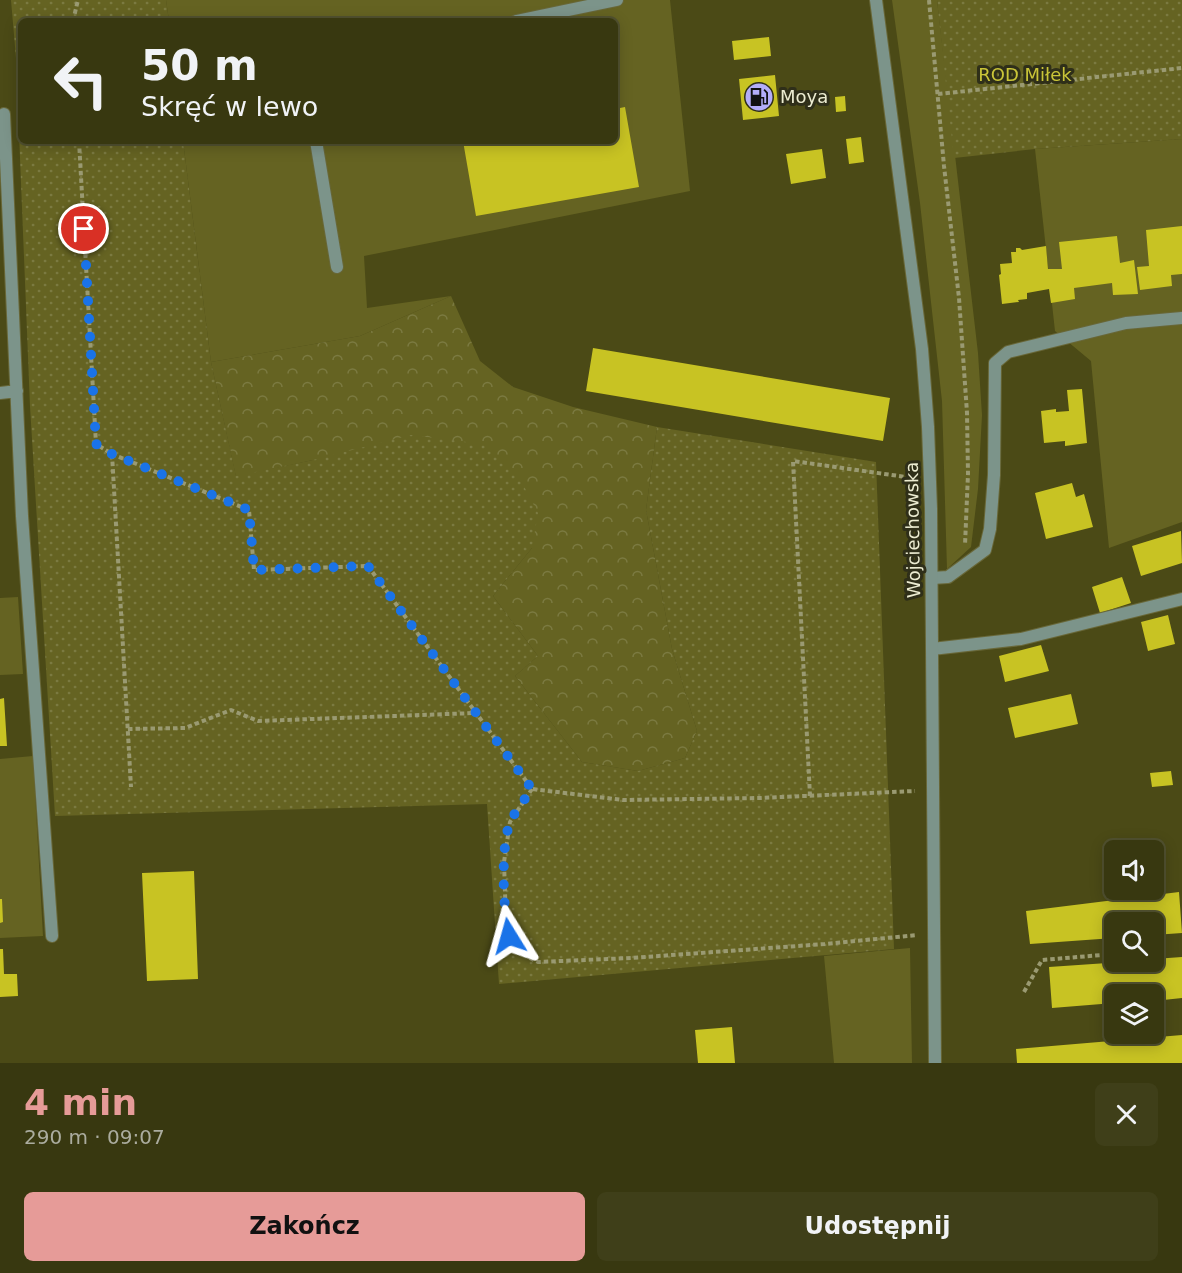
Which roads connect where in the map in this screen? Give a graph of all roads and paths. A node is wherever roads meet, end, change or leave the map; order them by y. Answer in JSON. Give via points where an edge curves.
{"nodes":[{"id":1,"x":78,"y":0,"type":"edge"},
{"id":2,"x":617,"y":0,"type":"edge"},
{"id":3,"x":876,"y":0,"type":"edge"},
{"id":4,"x":929,"y":0,"type":"edge"},
{"id":5,"x":74,"y":18,"type":"edge"},
{"id":6,"x":530,"y":18,"type":"edge"},
{"id":7,"x":1182,"y":68,"type":"edge"},
{"id":8,"x":938,"y":94,"type":"junction"},
{"id":9,"x":4,"y":114,"type":"dead end"},
{"id":10,"x":79,"y":144,"type":"edge"},
{"id":11,"x":316,"y":144,"type":"edge"},
{"id":12,"x":337,"y":267,"type":"dead end"},
{"id":13,"x":1182,"y":318,"type":"edge"},
{"id":14,"x":17,"y":392,"type":"junction"},
{"id":15,"x":0,"y":393,"type":"edge"},
{"id":16,"x":112,"y":454,"type":"junction"},
{"id":17,"x":913,"y":478,"type":"dead end"},
{"id":18,"x":964,"y":550,"type":"dead end"},
{"id":19,"x":932,"y":578,"type":"junction"},
{"id":20,"x":1182,"y":599,"type":"edge"},
{"id":21,"x":932,"y":649,"type":"junction"},
{"id":22,"x":476,"y":713,"type":"junction"},
{"id":23,"x":128,"y":729,"type":"junction"},
{"id":24,"x":131,"y":787,"type":"dead end"},
{"id":25,"x":532,"y":789,"type":"junction"},
{"id":26,"x":915,"y":791,"type":"dead end"},
{"id":27,"x":810,"y":796,"type":"junction"},
{"id":28,"x":918,"y":934,"type":"dead end"},
{"id":29,"x":52,"y":936,"type":"dead end"},
{"id":30,"x":1104,"y":955,"type":"edge"},
{"id":31,"x":1024,"y":992,"type":"dead end"},
{"id":32,"x":935,"y":1063,"type":"edge"}],
"edges":[{"from":1,"to":5,"type":"path"},
{"from":2,"to":6,"type":"street"},
{"from":3,"to":19,"type":"street","name":"Wojciechowska","via":[[922,349]]},
{"from":4,"to":8,"type":"path"},
{"from":7,"to":8,"type":"path"},
{"from":8,"to":18,"type":"path","via":[[967,413]]},
{"from":9,"to":14,"type":"street"},
{"from":10,"to":16,"type":"path","via":[[96,444]]},
{"from":11,"to":12,"type":"street"},
{"from":13,"to":19,"type":"street","via":[[1115,326],[1008,352],[995,363],[994,475],[985,550],[948,578]]},
{"from":14,"to":15,"type":"street"},
{"from":14,"to":29,"type":"street"},
{"from":16,"to":22,"type":"path","via":[[249,510],[254,570],[368,566]]},
{"from":16,"to":23,"type":"path"},
{"from":17,"to":27,"type":"path","via":[[793,461]]},
{"from":19,"to":21,"type":"street","name":"Wojciechowska"},
{"from":20,"to":21,"type":"street","via":[[1021,639]]},
{"from":21,"to":32,"type":"street","name":"Wojciechowska"},
{"from":22,"to":23,"type":"path","via":[[258,721],[231,710],[185,728]]},
{"from":22,"to":25,"type":"path"},
{"from":23,"to":24,"type":"path"},
{"from":25,"to":27,"type":"path","via":[[623,800]]},
{"from":25,"to":28,"type":"path","via":[[510,822],[504,862],[505,902],[513,950],[538,962],[825,944]]},
{"from":26,"to":27,"type":"path"},
{"from":30,"to":31,"type":"path","via":[[1042,960]]}]}
